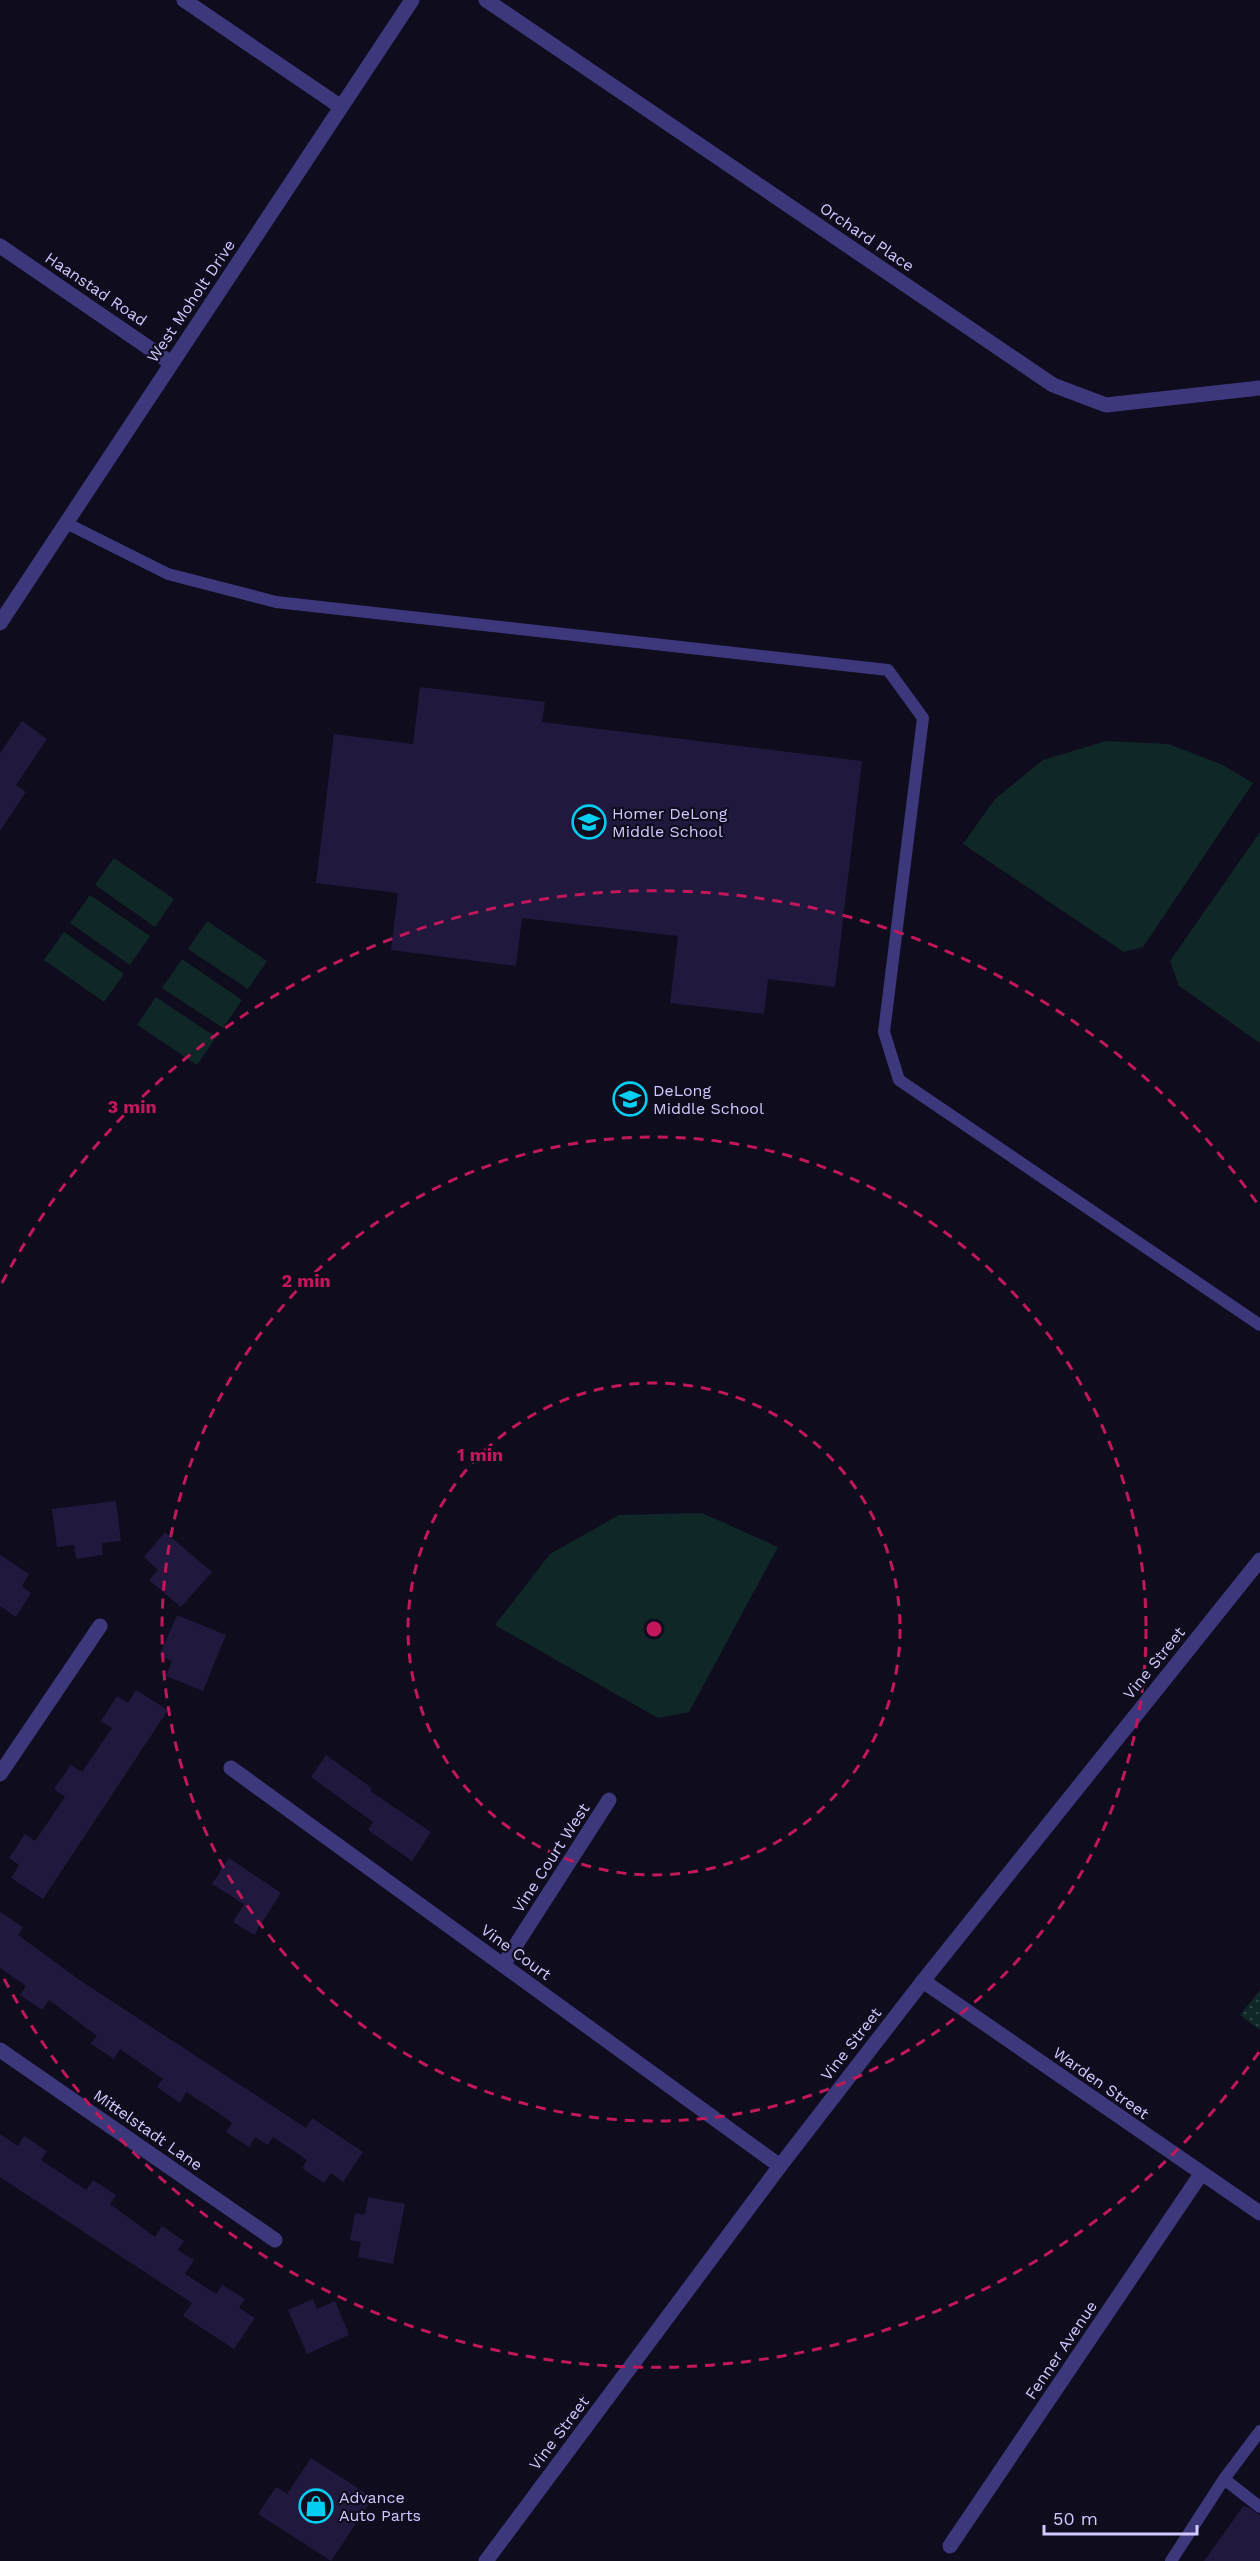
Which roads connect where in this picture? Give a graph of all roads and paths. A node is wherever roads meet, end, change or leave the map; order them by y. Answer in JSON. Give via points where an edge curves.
{"nodes":[{"id":1,"x":184,"y":0,"type":"edge"},
{"id":2,"x":412,"y":0,"type":"edge"},
{"id":3,"x":486,"y":0,"type":"edge"},
{"id":4,"x":341,"y":107,"type":"junction"},
{"id":5,"x":0,"y":246,"type":"edge"},
{"id":6,"x":171,"y":363,"type":"junction"},
{"id":7,"x":1260,"y":388,"type":"edge"},
{"id":8,"x":66,"y":523,"type":"junction"},
{"id":9,"x":0,"y":623,"type":"edge"},
{"id":10,"x":1260,"y":1325,"type":"edge"},
{"id":11,"x":1260,"y":1560,"type":"edge"},
{"id":12,"x":100,"y":1626,"type":"dead end"},
{"id":13,"x":231,"y":1768,"type":"dead end"},
{"id":14,"x":0,"y":1774,"type":"edge"},
{"id":15,"x":609,"y":1800,"type":"dead end"},
{"id":16,"x":503,"y":1965,"type":"junction"},
{"id":17,"x":922,"y":1981,"type":"junction"},
{"id":18,"x":0,"y":2050,"type":"edge"},
{"id":19,"x":780,"y":2166,"type":"junction"},
{"id":20,"x":1201,"y":2174,"type":"junction"},
{"id":21,"x":1260,"y":2213,"type":"edge"},
{"id":22,"x":275,"y":2240,"type":"dead end"},
{"id":23,"x":1260,"y":2431,"type":"edge"},
{"id":24,"x":1224,"y":2479,"type":"junction"},
{"id":25,"x":1260,"y":2507,"type":"edge"},
{"id":26,"x":950,"y":2546,"type":"dead end"},
{"id":27,"x":486,"y":2561,"type":"edge"},
{"id":28,"x":1171,"y":2561,"type":"edge"}],
"edges":[{"from":1,"to":4,"type":"street"},
{"from":2,"to":4,"type":"street","name":"West Moholt Drive"},
{"from":3,"to":7,"type":"street","name":"Orchard Place","via":[[1053,385],[1106,405]]},
{"from":4,"to":6,"type":"street","name":"West Moholt Drive"},
{"from":5,"to":6,"type":"street","name":"Haanstad Road"},
{"from":6,"to":8,"type":"street","name":"West Moholt Drive"},
{"from":8,"to":9,"type":"street","name":"West Moholt Drive"},
{"from":8,"to":10,"type":"lane","via":[[168,573],[276,602],[888,670],[923,718],[885,1032],[899,1080]]},
{"from":11,"to":17,"type":"street","name":"Vine Street"},
{"from":12,"to":14,"type":"street"},
{"from":13,"to":16,"type":"street","name":"Vine Court"},
{"from":15,"to":16,"type":"street","name":"Vine Court West"},
{"from":16,"to":19,"type":"street","name":"Vine Court"},
{"from":17,"to":19,"type":"street","name":"Vine Street"},
{"from":17,"to":20,"type":"street","name":"Warden Street"},
{"from":18,"to":22,"type":"street","name":"Mittelstadt Lane"},
{"from":19,"to":27,"type":"street","name":"Vine Street"},
{"from":20,"to":21,"type":"street","name":"Warden Street"},
{"from":20,"to":26,"type":"street","name":"Fenner Avenue"},
{"from":23,"to":24,"type":"lane"},
{"from":24,"to":25,"type":"lane"},
{"from":24,"to":28,"type":"lane"}]}
